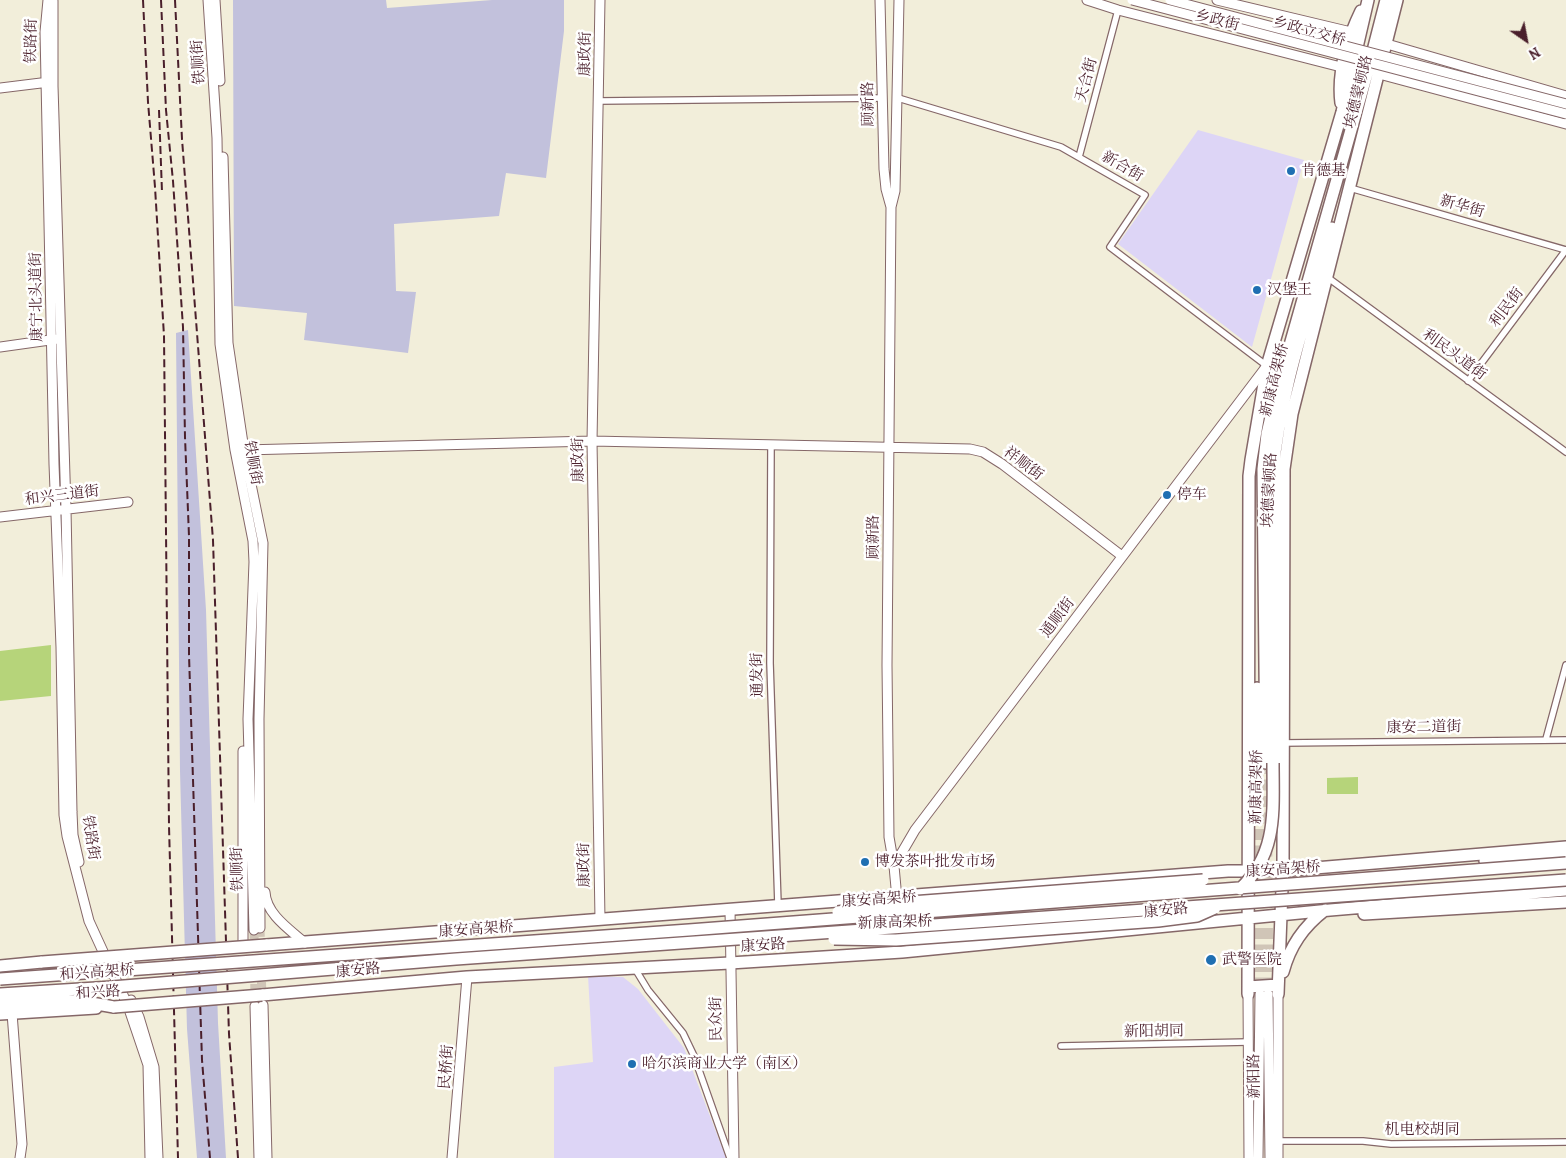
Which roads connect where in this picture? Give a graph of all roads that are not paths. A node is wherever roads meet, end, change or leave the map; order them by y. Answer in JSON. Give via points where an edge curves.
{"nodes":[{"id":1,"x":48,"y":0,"type":"edge"},
{"id":2,"x":53,"y":0,"type":"edge"},
{"id":3,"x":208,"y":0,"type":"edge"},
{"id":4,"x":215,"y":0,"type":"edge"},
{"id":5,"x":600,"y":0,"type":"edge"},
{"id":6,"x":880,"y":0,"type":"edge"},
{"id":7,"x":900,"y":0,"type":"edge"},
{"id":8,"x":1087,"y":0,"type":"edge"},
{"id":9,"x":1132,"y":0,"type":"edge"},
{"id":10,"x":1170,"y":0,"type":"edge"},
{"id":11,"x":1217,"y":0,"type":"edge"},
{"id":12,"x":1367,"y":0,"type":"edge"},
{"id":13,"x":1386,"y":0,"type":"edge"},
{"id":14,"x":1397,"y":0,"type":"edge"},
{"id":15,"x":1118,"y":10,"type":"junction"},
{"id":16,"x":1350,"y":32,"type":"junction"},
{"id":17,"x":1387,"y":44,"type":"junction"},
{"id":18,"x":1342,"y":67,"type":"junction"},
{"id":19,"x":1368,"y":70,"type":"junction"},
{"id":20,"x":1379,"y":74,"type":"junction"},
{"id":21,"x":49,"y":82,"type":"junction"},
{"id":22,"x":0,"y":88,"type":"edge"},
{"id":23,"x":1566,"y":96,"type":"edge"},
{"id":24,"x":883,"y":98,"type":"junction"},
{"id":25,"x":898,"y":98,"type":"junction"},
{"id":26,"x":599,"y":101,"type":"junction"},
{"id":27,"x":1566,"y":104,"type":"edge"},
{"id":28,"x":1342,"y":112,"type":"junction"},
{"id":29,"x":1566,"y":114,"type":"edge"},
{"id":30,"x":1566,"y":124,"type":"edge"},
{"id":31,"x":1079,"y":157,"type":"junction"},
{"id":32,"x":1347,"y":186,"type":"junction"},
{"id":33,"x":891,"y":207,"type":"junction"},
{"id":34,"x":1566,"y":250,"type":"edge"},
{"id":35,"x":1327,"y":277,"type":"junction"},
{"id":36,"x":56,"y":339,"type":"junction"},
{"id":37,"x":0,"y":346,"type":"edge"},
{"id":38,"x":1267,"y":366,"type":"junction"},
{"id":39,"x":1468,"y":381,"type":"junction"},
{"id":40,"x":592,"y":441,"type":"junction"},
{"id":41,"x":1255,"y":441,"type":"junction"},
{"id":42,"x":771,"y":444,"type":"junction"},
{"id":43,"x":888,"y":448,"type":"junction"},
{"id":44,"x":244,"y":450,"type":"junction"},
{"id":45,"x":1566,"y":452,"type":"edge"},
{"id":46,"x":128,"y":502,"type":"dead end"},
{"id":47,"x":61,"y":510,"type":"junction"},
{"id":48,"x":0,"y":517,"type":"edge"},
{"id":49,"x":1122,"y":556,"type":"junction"},
{"id":50,"x":1566,"y":665,"type":"edge"},
{"id":51,"x":248,"y":719,"type":"junction"},
{"id":52,"x":259,"y":719,"type":"junction"},
{"id":53,"x":1546,"y":739,"type":"junction"},
{"id":54,"x":1566,"y":740,"type":"edge"},
{"id":55,"x":1282,"y":743,"type":"junction"},
{"id":56,"x":1566,"y":847,"type":"edge"},
{"id":57,"x":1566,"y":855,"type":"edge"},
{"id":58,"x":1566,"y":863,"type":"edge"},
{"id":59,"x":894,"y":866,"type":"junction"},
{"id":60,"x":1291,"y":870,"type":"junction"},
{"id":61,"x":1246,"y":871,"type":"junction"},
{"id":62,"x":1566,"y":880,"type":"edge"},
{"id":63,"x":1566,"y":890,"type":"edge"},
{"id":64,"x":897,"y":896,"type":"junction"},
{"id":65,"x":1566,"y":902,"type":"edge"},
{"id":66,"x":778,"y":906,"type":"junction"},
{"id":67,"x":730,"y":909,"type":"junction"},
{"id":68,"x":1327,"y":910,"type":"junction"},
{"id":69,"x":1282,"y":915,"type":"junction"},
{"id":70,"x":1248,"y":918,"type":"junction"},
{"id":71,"x":600,"y":919,"type":"junction"},
{"id":72,"x":689,"y":930,"type":"junction"},
{"id":73,"x":690,"y":942,"type":"junction"},
{"id":74,"x":305,"y":943,"type":"junction"},
{"id":75,"x":243,"y":947,"type":"junction"},
{"id":76,"x":902,"y":952,"type":"junction"},
{"id":77,"x":42,"y":962,"type":"junction"},
{"id":78,"x":730,"y":963,"type":"junction"},
{"id":79,"x":0,"y":966,"type":"edge"},
{"id":80,"x":195,"y":966,"type":"joint"},
{"id":81,"x":634,"y":967,"type":"junction"},
{"id":82,"x":160,"y":968,"type":"junction"},
{"id":83,"x":467,"y":977,"type":"junction"},
{"id":84,"x":0,"y":979,"type":"edge"},
{"id":85,"x":196,"y":981,"type":"joint"},
{"id":86,"x":1265,"y":991,"type":"junction"},
{"id":87,"x":0,"y":994,"type":"edge"},
{"id":88,"x":197,"y":1000,"type":"joint"},
{"id":89,"x":260,"y":1002,"type":"junction"},
{"id":90,"x":0,"y":1005,"type":"edge"},
{"id":91,"x":114,"y":1008,"type":"junction"},
{"id":92,"x":6,"y":1013,"type":"edge"},
{"id":93,"x":1248,"y":1042,"type":"junction"},
{"id":94,"x":1060,"y":1046,"type":"dead end"},
{"id":95,"x":1278,"y":1141,"type":"junction"},
{"id":96,"x":1566,"y":1142,"type":"edge"},
{"id":97,"x":20,"y":1158,"type":"edge"},
{"id":98,"x":150,"y":1158,"type":"edge"},
{"id":99,"x":158,"y":1158,"type":"edge"},
{"id":100,"x":259,"y":1158,"type":"edge"},
{"id":101,"x":266,"y":1158,"type":"edge"},
{"id":102,"x":452,"y":1158,"type":"edge"},
{"id":103,"x":732,"y":1158,"type":"edge"},
{"id":104,"x":1249,"y":1158,"type":"edge"},
{"id":105,"x":1258,"y":1158,"type":"edge"},
{"id":106,"x":1270,"y":1158,"type":"edge"},
{"id":107,"x":1278,"y":1158,"type":"edge"}],
"edges":[{"from":1,"to":21,"type":"main road","name":"铁路街","via":[[45,32]]},
{"from":2,"to":21,"type":"main road","name":"铁路街"},
{"from":3,"to":51,"type":"main road","name":"铁顺街","via":[[217,138],[220,344],[235,450],[253,541]]},
{"from":4,"to":44,"type":"main road","name":"铁顺街","via":[[223,136],[228,343]]},
{"from":5,"to":26,"type":"main road","name":"康政街"},
{"from":6,"to":24,"type":"main road","name":"顾新路"},
{"from":7,"to":25,"type":"main road","name":"顾新路"},
{"from":8,"to":15,"type":"main road","name":"乡政街"},
{"from":9,"to":29,"type":"main road","name":"乡政立交桥","bridge":true},
{"from":10,"to":27,"type":"main road","name":"乡政立交桥","bridge":true},
{"from":11,"to":16,"type":"main road","name":"乡政街"},
{"from":12,"to":16,"type":"highway"},
{"from":12,"to":28,"type":"highway","name":"埃德蒙顿路"},
{"from":13,"to":19,"type":"highway","name":"埃德蒙顿路"},
{"from":14,"to":17,"type":"highway","name":"埃德蒙顿路"},
{"from":15,"to":18,"type":"main road","name":"乡政街"},
{"from":15,"to":31,"type":"street","name":"天合街"},
{"from":16,"to":18,"type":"highway"},
{"from":17,"to":20,"type":"highway","name":"埃德蒙顿路"},
{"from":17,"to":23,"type":"main road"},
{"from":18,"to":28,"type":"highway","via":[[1339,87]]},
{"from":19,"to":32,"type":"highway"},
{"from":19,"to":41,"type":"highway","name":"埃德蒙顿路","via":[[1267,434],[1263,469],[1261,763]]},
{"from":20,"to":30,"type":"main road"},
{"from":20,"to":32,"type":"highway","name":"埃德蒙顿路"},
{"from":21,"to":22,"type":"main road"},
{"from":21,"to":36,"type":"main road","name":"康宁北头道街"},
{"from":24,"to":26,"type":"street"},
{"from":24,"to":33,"type":"main road","name":"顾新路","via":[[884,169]]},
{"from":25,"to":31,"type":"street","name":"新合街","via":[[1062,147]]},
{"from":25,"to":33,"type":"main road","name":"顾新路","via":[[895,191]]},
{"from":26,"to":40,"type":"main road","name":"康政街"},
{"from":28,"to":38,"type":"highway","name":"埃德蒙顿路"},
{"from":31,"to":38,"type":"street","name":"新合街","via":[[1145,195],[1110,247]]},
{"from":32,"to":34,"type":"street","name":"新华街"},
{"from":32,"to":35,"type":"highway","name":"埃德蒙顿路"},
{"from":32,"to":73,"type":"highway","name":"新康高架桥","bridge":true,"via":[[1291,375],[1276,440],[1273,472],[1273,820],[1264,857],[1245,885],[1211,910],[1184,919],[896,940]]},
{"from":33,"to":43,"type":"main road","name":"顾新路"},
{"from":34,"to":39,"type":"street","name":"利民街"},
{"from":35,"to":39,"type":"street","name":"利民头道街"},
{"from":35,"to":55,"type":"highway","name":"埃德蒙顿路","via":[[1292,414],[1284,469]]},
{"from":36,"to":37,"type":"main road"},
{"from":36,"to":47,"type":"main road","name":"康宁北头道街"},
{"from":38,"to":41,"type":"highway","name":"埃德蒙顿路"},
{"from":38,"to":49,"type":"main road","name":"通顺街"},
{"from":39,"to":45,"type":"street","name":"利民头道街"},
{"from":40,"to":42,"type":"main road","name":"祥顺街"},
{"from":40,"to":44,"type":"main road","name":"祥顺街"},
{"from":40,"to":71,"type":"main road","name":"康政街"},
{"from":41,"to":70,"type":"highway","name":"埃德蒙顿路","via":[[1249,476]]},
{"from":42,"to":43,"type":"main road","name":"祥顺街"},
{"from":42,"to":66,"type":"street","name":"通发街","via":[[770,663]]},
{"from":43,"to":49,"type":"main road","name":"祥顺街","via":[[983,452]]},
{"from":43,"to":59,"type":"main road","name":"顾新路","via":[[888,837]]},
{"from":44,"to":52,"type":"main road","name":"铁顺街","via":[[263,544]]},
{"from":46,"to":47,"type":"main road","name":"和兴三道街"},
{"from":47,"to":48,"type":"main road","name":"和兴三道街"},
{"from":47,"to":98,"type":"main road","name":"铁路街","via":[[66,836],[89,921],[128,1006],[148,1065]]},
{"from":47,"to":99,"type":"main road","name":"铁路街","via":[[73,835],[97,926],[148,1043],[154,1067]]},
{"from":49,"to":59,"type":"main road","name":"通顺街","via":[[915,830]]},
{"from":50,"to":53,"type":"street"},
{"from":51,"to":52,"type":"main road","name":"铁顺街","via":[[257,929]]},
{"from":51,"to":75,"type":"main road","via":[[243,738]]},
{"from":52,"to":74,"type":"main road","via":[[263,736],[266,899],[271,912]]},
{"from":53,"to":54,"type":"street","name":"康安二道街"},
{"from":53,"to":55,"type":"street","name":"康安二道街"},
{"from":55,"to":69,"type":"highway","name":"埃德蒙顿路"},
{"from":56,"to":60,"type":"highway"},
{"from":57,"to":60,"type":"highway","via":[[1324,874]]},
{"from":58,"to":72,"type":"highway","name":"康安高架桥","bridge":true},
{"from":59,"to":64,"type":"main road"},
{"from":60,"to":61,"type":"highway"},
{"from":61,"to":64,"type":"highway"},
{"from":61,"to":72,"type":"highway","bridge":true,"via":[[1203,880],[898,903],[752,919]]},
{"from":62,"to":73,"type":"highway","name":"康安高架桥","bridge":true},
{"from":63,"to":68,"type":"highway","name":"康安路"},
{"from":64,"to":66,"type":"highway"},
{"from":64,"to":76,"type":"main road"},
{"from":65,"to":68,"type":"highway","name":"康安路","via":[[1360,914]]},
{"from":66,"to":67,"type":"highway"},
{"from":67,"to":71,"type":"highway"},
{"from":67,"to":78,"type":"main road","name":"民众街"},
{"from":68,"to":69,"type":"highway","name":"康安路"},
{"from":68,"to":86,"type":"highway","via":[[1309,924],[1295,942]]},
{"from":69,"to":70,"type":"highway","name":"康安路"},
{"from":69,"to":86,"type":"highway","name":"埃德蒙顿路"},
{"from":70,"to":76,"type":"highway","name":"康安路"},
{"from":70,"to":86,"type":"highway","name":"埃德蒙顿路"},
{"from":71,"to":74,"type":"highway"},
{"from":72,"to":80,"type":"highway","name":"康安高架桥","bridge":true},
{"from":73,"to":85,"type":"highway","name":"康安高架桥","bridge":true},
{"from":74,"to":75,"type":"highway","bridge":true},
{"from":75,"to":77,"type":"highway","bridge":true},
{"from":76,"to":78,"type":"highway","name":"康安路"},
{"from":77,"to":79,"type":"highway"},
{"from":77,"to":82,"type":"highway","bridge":true},
{"from":78,"to":81,"type":"highway","name":"康安路"},
{"from":78,"to":103,"type":"main road","name":"民众街"},
{"from":80,"to":82,"type":"highway","name":"和兴高架桥","bridge":true},
{"from":81,"to":83,"type":"highway","name":"康安路"},
{"from":81,"to":103,"type":"street","via":[[683,1033]]},
{"from":82,"to":84,"type":"highway","name":"和兴高架桥","bridge":true},
{"from":83,"to":89,"type":"highway","name":"康安路"},
{"from":83,"to":102,"type":"main road","name":"民桥街"},
{"from":85,"to":87,"type":"highway","name":"和兴高架桥","bridge":true},
{"from":86,"to":93,"type":"main road"},
{"from":86,"to":95,"type":"main road"},
{"from":86,"to":105,"type":"main road","name":"新阳路"},
{"from":86,"to":106,"type":"main road","name":"新阳路"},
{"from":88,"to":89,"type":"highway","name":"康安路","bridge":true},
{"from":88,"to":91,"type":"highway","name":"和兴路","bridge":true},
{"from":89,"to":100,"type":"main road"},
{"from":89,"to":101,"type":"main road"},
{"from":90,"to":91,"type":"highway","via":[[55,1000]]},
{"from":91,"to":92,"type":"highway","name":"和兴路"},
{"from":92,"to":97,"type":"main road","via":[[22,1144]]},
{"from":93,"to":94,"type":"street","name":"新阳胡同"},
{"from":93,"to":104,"type":"main road"},
{"from":95,"to":96,"type":"street","name":"机电校胡同","via":[[1391,1144]]},
{"from":95,"to":107,"type":"main road"}]}
